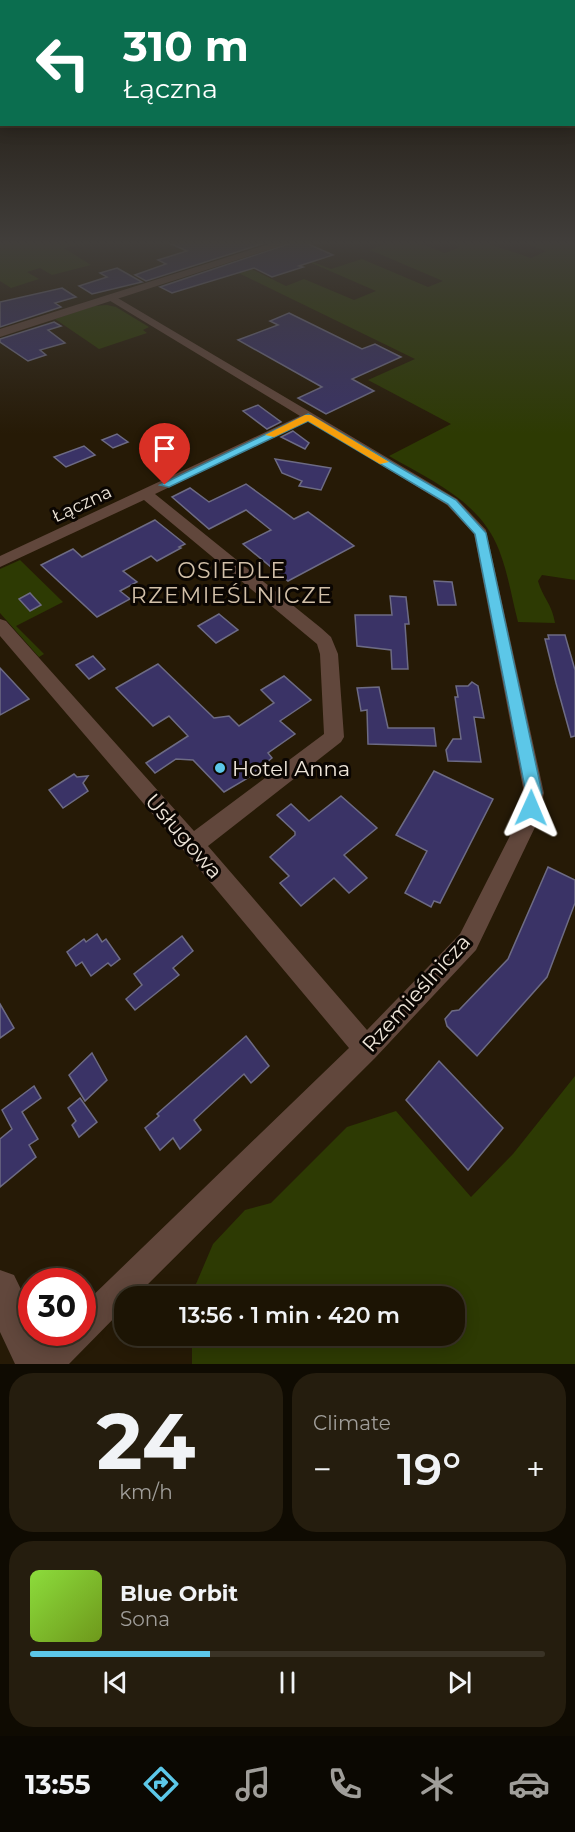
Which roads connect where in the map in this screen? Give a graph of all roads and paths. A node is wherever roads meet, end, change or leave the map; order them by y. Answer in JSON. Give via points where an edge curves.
{"nodes":[{"id":1,"x":81,"y":307,"type":"edge"},
{"id":2,"x":127,"y":307,"type":"edge"},
{"id":3,"x":0,"y":333,"type":"edge"},
{"id":4,"x":308,"y":417,"type":"junction"},
{"id":5,"x":146,"y":494,"type":"junction"},
{"id":6,"x":0,"y":562,"type":"edge"},
{"id":7,"x":0,"y":625,"type":"edge"},
{"id":8,"x":193,"y":845,"type":"junction"},
{"id":9,"x":366,"y":1049,"type":"junction"},
{"id":10,"x":0,"y":1289,"type":"edge"},
{"id":11,"x":96,"y":1314,"type":"edge"},
{"id":12,"x":64,"y":1346,"type":"edge"},
{"id":13,"x":36,"y":1364,"type":"edge"},
{"id":14,"x":46,"y":1364,"type":"edge"}],
"edges":[{"from":1,"to":3,"type":"street"},
{"from":2,"to":4,"type":"street","name":"Rzemieślnicza"},
{"from":4,"to":5,"type":"street","name":"Łączna"},
{"from":4,"to":9,"type":"street","name":"Rzemieślnicza","via":[[452,502],[480,533],[534,793],[527,823],[468,942]]},
{"from":5,"to":6,"type":"street","name":"Łączna"},
{"from":5,"to":8,"type":"street","via":[[315,632],[325,641],[329,654],[334,737]]},
{"from":7,"to":8,"type":"street","name":"Usługowa"},
{"from":8,"to":9,"type":"street","name":"Usługowa"},
{"from":9,"to":11,"type":"street","name":"Rzemieślnicza"},
{"from":10,"to":13,"type":"street"},
{"from":12,"to":14,"type":"street"}]}
